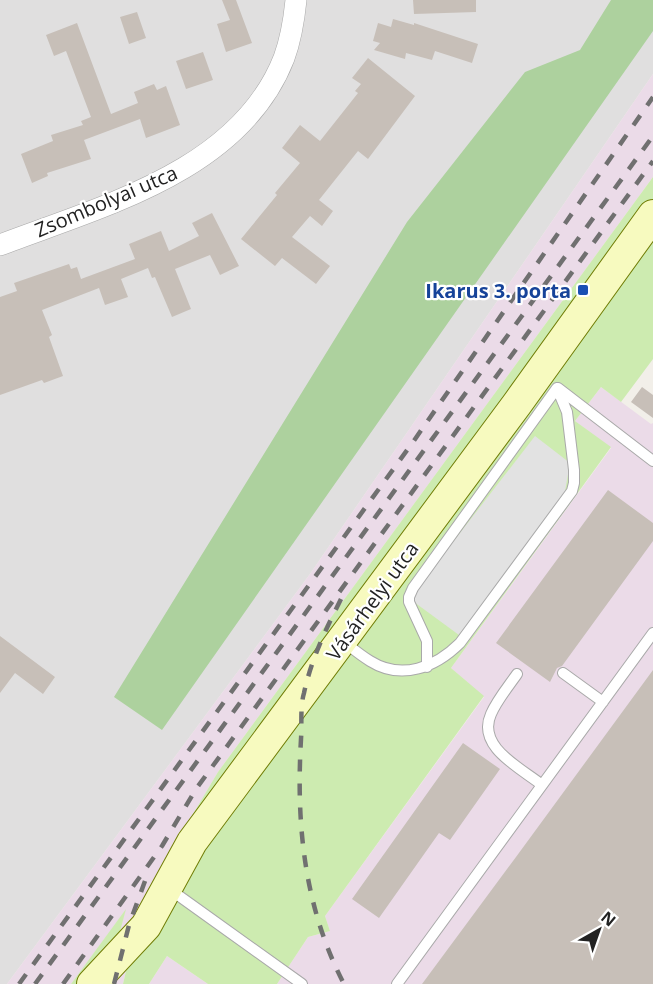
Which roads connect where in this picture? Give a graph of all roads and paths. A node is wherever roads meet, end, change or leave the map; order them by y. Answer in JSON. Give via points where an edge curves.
{"nodes":[{"id":1,"x":296,"y":0,"type":"edge"},
{"id":2,"x":653,"y":216,"type":"edge"},
{"id":3,"x":0,"y":245,"type":"edge"},
{"id":4,"x":547,"y":381,"type":"junction"},
{"id":5,"x":653,"y":461,"type":"edge"},
{"id":6,"x":653,"y":633,"type":"edge"},
{"id":7,"x":343,"y":641,"type":"junction"},
{"id":8,"x":427,"y":667,"type":"junction"},
{"id":9,"x":563,"y":673,"type":"dead end"},
{"id":10,"x":517,"y":674,"type":"dead end"},
{"id":11,"x":603,"y":702,"type":"junction"},
{"id":12,"x":542,"y":785,"type":"junction"},
{"id":13,"x":166,"y":887,"type":"junction"},
{"id":14,"x":92,"y":984,"type":"edge"},
{"id":15,"x":302,"y":984,"type":"edge"},
{"id":16,"x":397,"y":984,"type":"edge"}],
"edges":[{"from":1,"to":3,"type":"street","name":"Zsombolyai utca","via":[[287,48],[270,86],[222,141],[189,166],[143,190]]},
{"from":2,"to":4,"type":"street","name":"Vásárhelyi utca"},
{"from":4,"to":5,"type":"lane"},
{"from":4,"to":7,"type":"street","name":"Vásárhelyi utca"},
{"from":4,"to":8,"type":"lane","via":[[409,597],[427,641]]},
{"from":4,"to":8,"type":"lane","via":[[567,412],[574,470],[572,491],[460,642]]},
{"from":6,"to":11,"type":"lane"},
{"from":7,"to":8,"type":"lane","via":[[372,662],[389,668]]},
{"from":7,"to":13,"type":"street","name":"Vásárhelyi utca","via":[[192,843]]},
{"from":9,"to":11,"type":"lane"},
{"from":10,"to":12,"type":"lane","via":[[491,713],[488,734],[499,752]]},
{"from":11,"to":12,"type":"lane"},
{"from":12,"to":16,"type":"lane"},
{"from":13,"to":14,"type":"street","name":"Vásárhelyi utca","via":[[146,926]]},
{"from":13,"to":15,"type":"lane"}]}
